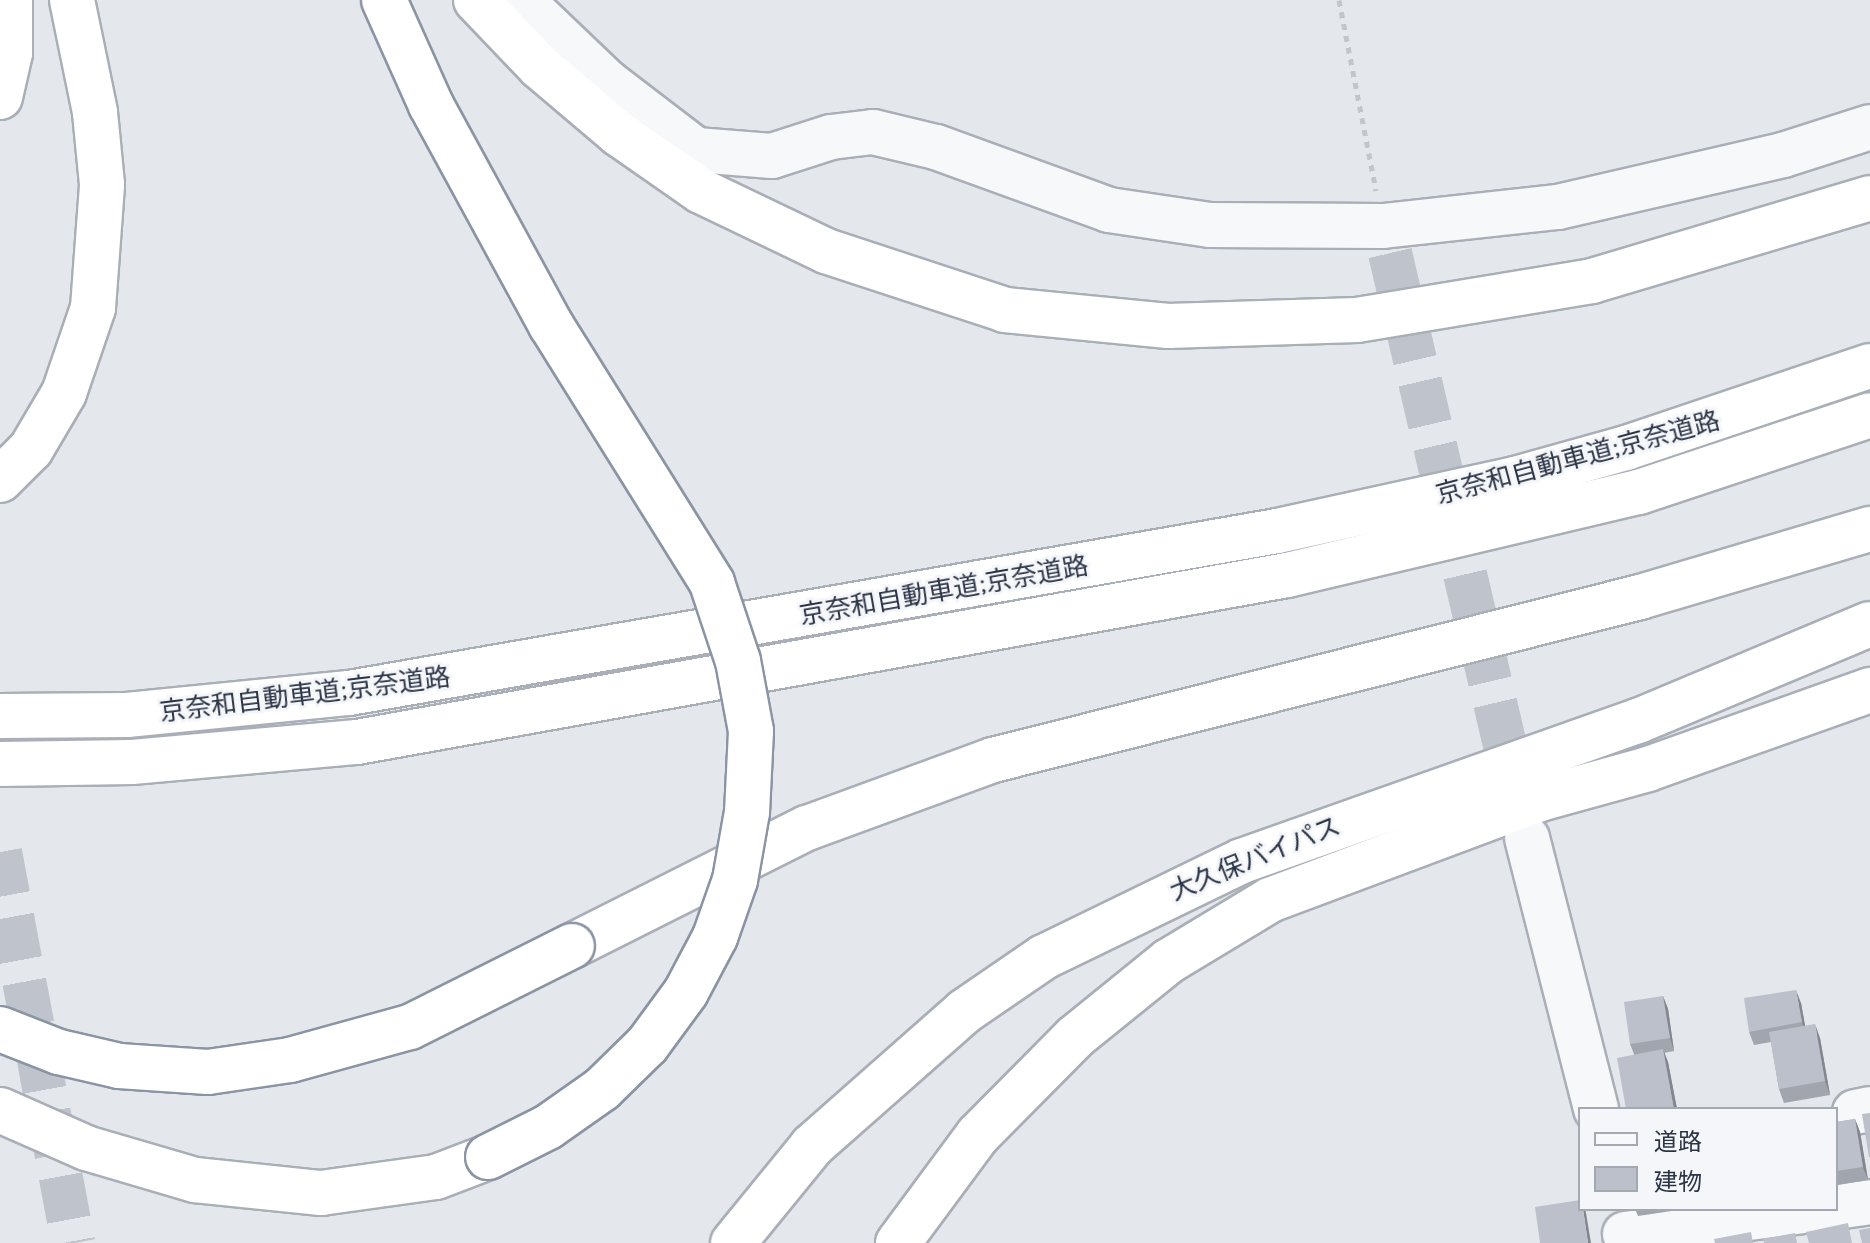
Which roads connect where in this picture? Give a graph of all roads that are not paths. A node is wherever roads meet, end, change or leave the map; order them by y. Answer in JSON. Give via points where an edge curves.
{"nodes":[{"id":1,"x":10,"y":0,"type":"edge"},
{"id":2,"x":72,"y":0,"type":"edge"},
{"id":3,"x":384,"y":0,"type":"edge"},
{"id":4,"x":476,"y":0,"type":"edge"},
{"id":5,"x":521,"y":0,"type":"edge"},
{"id":6,"x":0,"y":97,"type":"edge"},
{"id":7,"x":1870,"y":127,"type":"edge"},
{"id":8,"x":1870,"y":198,"type":"edge"},
{"id":9,"x":1870,"y":366,"type":"edge"},
{"id":10,"x":1870,"y":415,"type":"edge"},
{"id":11,"x":0,"y":480,"type":"edge"},
{"id":12,"x":1870,"y":529,"type":"edge"},
{"id":13,"x":1870,"y":624,"type":"edge"},
{"id":14,"x":1870,"y":690,"type":"edge"},
{"id":15,"x":0,"y":716,"type":"edge"},
{"id":16,"x":0,"y":764,"type":"edge"},
{"id":17,"x":1533,"y":818,"type":"junction"},
{"id":18,"x":0,"y":1029,"type":"edge"},
{"id":19,"x":1596,"y":1107,"type":"edge"},
{"id":20,"x":0,"y":1110,"type":"edge"},
{"id":21,"x":1870,"y":1202,"type":"edge"},
{"id":22,"x":1838,"y":1207,"type":"edge"},
{"id":23,"x":1800,"y":1211,"type":"edge"},
{"id":24,"x":1624,"y":1229,"type":"edge"},
{"id":25,"x":733,"y":1243,"type":"edge"},
{"id":26,"x":898,"y":1243,"type":"edge"}],
"edges":[{"from":1,"to":6,"type":"highway","via":[[10,53]]},
{"from":2,"to":11,"type":"highway","via":[[95,112],[102,184],[93,308],[64,393],[31,449]]},
{"from":3,"to":20,"type":"highway","bridge":true,"via":[[431,105],[551,325],[712,583],[738,661],[751,731],[747,812],[735,880],[715,937],[686,992],[647,1045],[602,1089],[548,1127],[436,1177],[321,1193],[195,1180],[86,1148]]},
{"from":4,"to":8,"type":"highway","via":[[540,67],[619,134],[701,191],[826,251],[1005,310],[1168,326],[1357,320],[1592,281]]},
{"from":5,"to":7,"type":"street","via":[[607,82],[696,150],[772,156],[831,137],[873,132],[936,147],[1109,210],[1210,225],[1386,240],[1783,155]]},
{"from":9,"to":15,"type":"highway","name":"京奈和自動車道;京奈道路","via":[[1626,448],[1402,505],[619,649],[349,693],[127,715]]},
{"from":10,"to":16,"type":"highway","name":"京奈和自動車道;京奈道路","via":[[1639,492],[1411,550],[629,696],[357,742],[132,762]]},
{"from":12,"to":18,"type":"highway","bridge":true,"via":[[1640,597],[993,760],[807,828],[410,1027],[290,1060],[208,1072],[119,1066],[59,1052]]},
{"from":13,"to":25,"type":"highway","name":"大久保バイパス","via":[[1638,721],[1242,861],[1044,957],[965,1011],[812,1146]]},
{"from":14,"to":17,"type":"highway","name":"大久保バイパス","via":[[1648,769]]},
{"from":17,"to":19,"type":"street","via":[[1585,985],[1573,1011]]},
{"from":17,"to":26,"type":"highway","name":"大久保バイパス","via":[[1270,900],[1169,961],[1075,1037],[978,1135]]},
{"from":21,"to":22,"type":"street"},
{"from":23,"to":24,"type":"street"}]}
